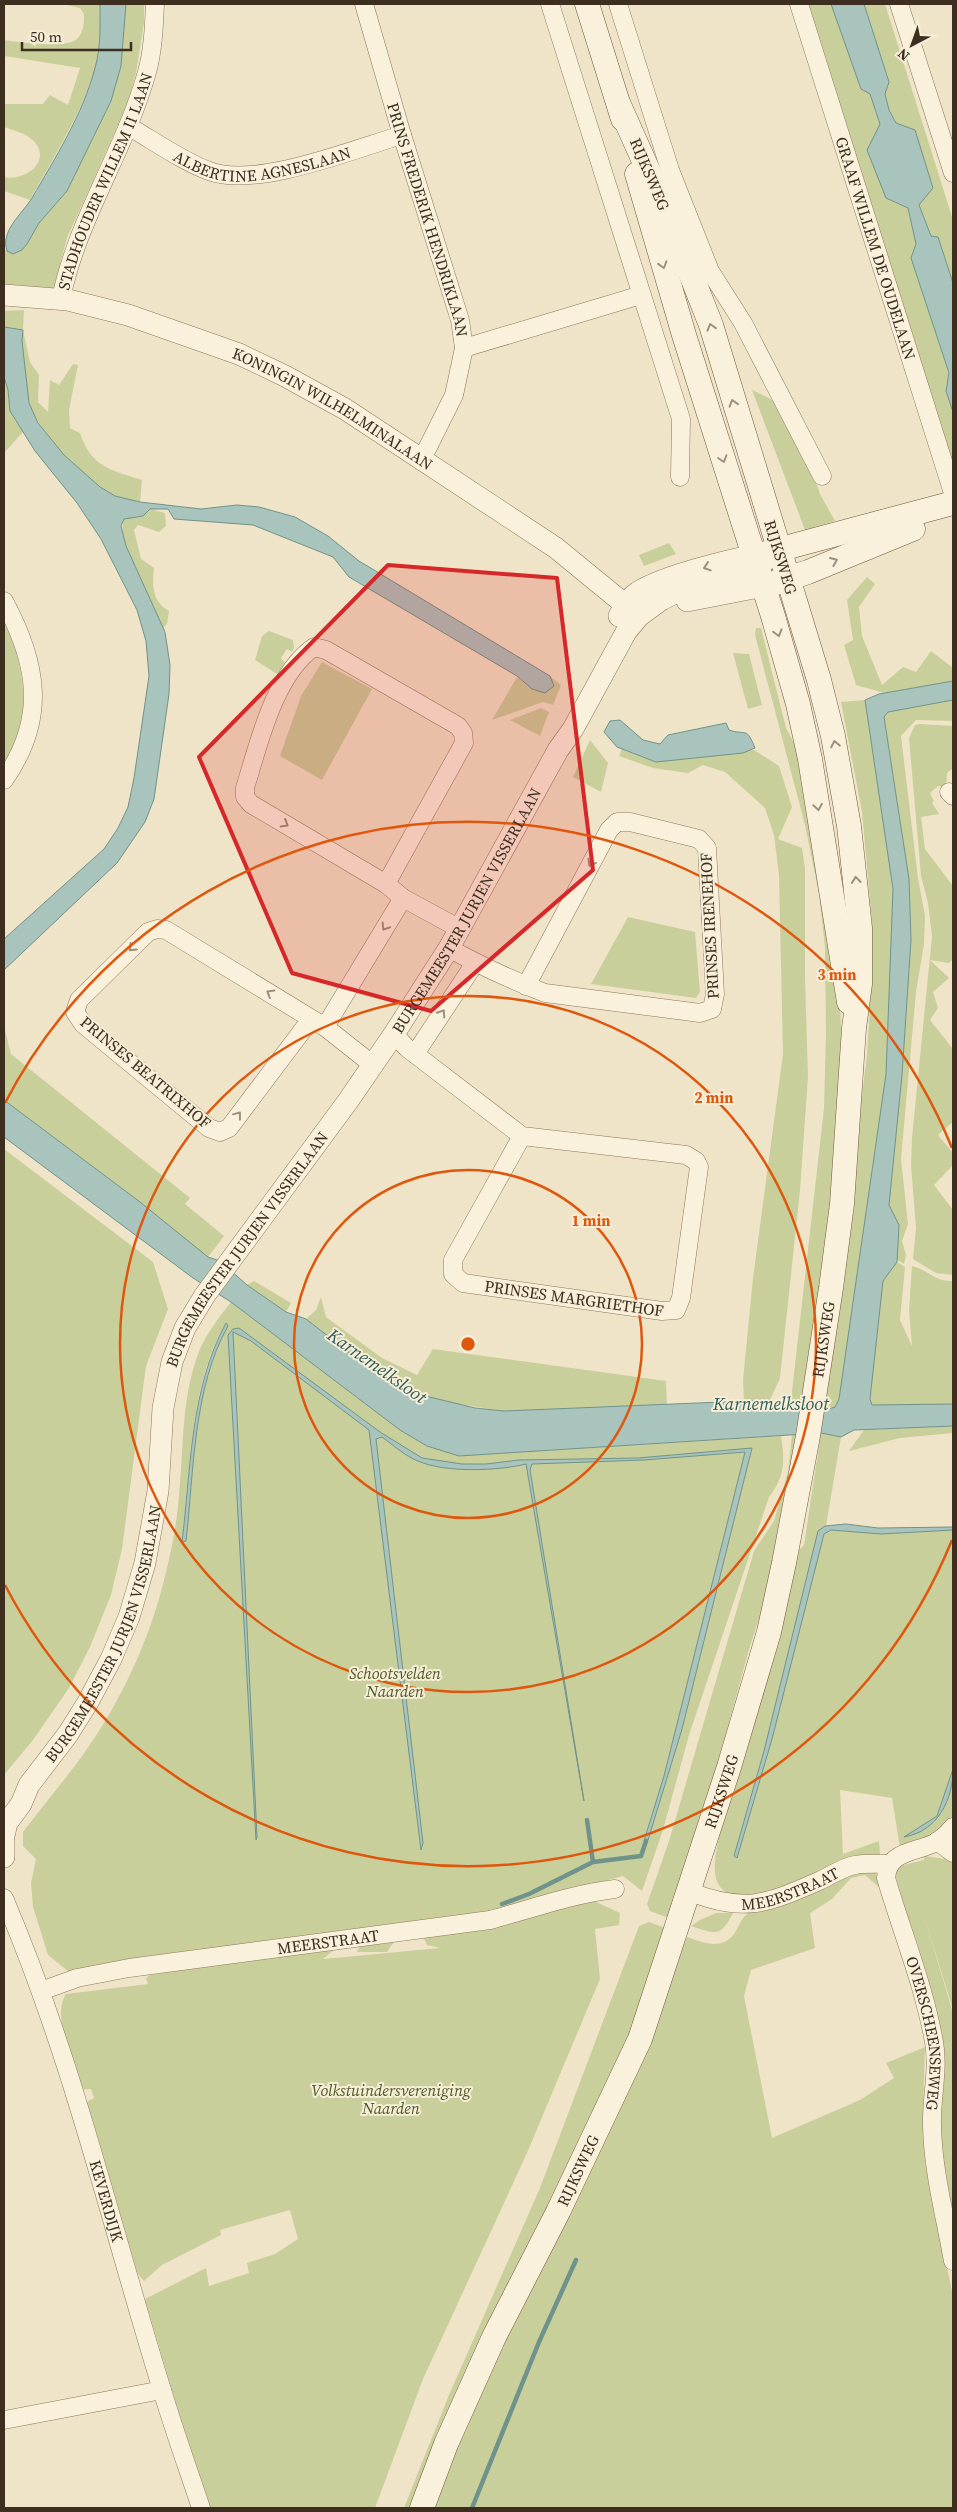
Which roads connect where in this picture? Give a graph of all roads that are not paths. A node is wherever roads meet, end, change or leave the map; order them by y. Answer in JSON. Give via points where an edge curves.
{"nodes":[{"id":1,"x":155,"y":4,"type":"edge"},
{"id":2,"x":364,"y":4,"type":"edge"},
{"id":3,"x":550,"y":4,"type":"edge"},
{"id":4,"x":587,"y":4,"type":"edge"},
{"id":5,"x":618,"y":4,"type":"edge"},
{"id":6,"x":799,"y":4,"type":"edge"},
{"id":7,"x":899,"y":4,"type":"edge"},
{"id":8,"x":620,"y":105,"type":"junction"},
{"id":9,"x":128,"y":126,"type":"junction"},
{"id":10,"x":402,"y":135,"type":"junction"},
{"id":11,"x":953,"y":173,"type":"edge"},
{"id":12,"x":4,"y":295,"type":"edge"},
{"id":13,"x":641,"y":296,"type":"junction"},
{"id":14,"x":61,"y":299,"type":"junction"},
{"id":15,"x":464,"y":348,"type":"junction"},
{"id":16,"x":421,"y":460,"type":"junction"},
{"id":17,"x":822,"y":476,"type":"dead end"},
{"id":18,"x":680,"y":477,"type":"dead end"},
{"id":19,"x":953,"y":493,"type":"edge"},
{"id":20,"x":953,"y":503,"type":"edge"},
{"id":21,"x":953,"y":516,"type":"edge"},
{"id":22,"x":780,"y":551,"type":"junction"},
{"id":23,"x":758,"y":569,"type":"junction"},
{"id":24,"x":788,"y":579,"type":"junction"},
{"id":25,"x":4,"y":601,"type":"edge"},
{"id":26,"x":637,"y":610,"type":"junction"},
{"id":27,"x":4,"y":780,"type":"edge"},
{"id":28,"x":386,"y":884,"type":"junction"},
{"id":29,"x":403,"y":898,"type":"junction"},
{"id":30,"x":460,"y":929,"type":"junction"},
{"id":31,"x":449,"y":948,"type":"junction"},
{"id":32,"x":475,"y":963,"type":"junction"},
{"id":33,"x":526,"y":986,"type":"junction"},
{"id":34,"x":318,"y":1023,"type":"junction"},
{"id":35,"x":854,"y":1028,"type":"junction"},
{"id":36,"x":394,"y":1034,"type":"junction"},
{"id":37,"x":415,"y":1054,"type":"junction"},
{"id":38,"x":373,"y":1065,"type":"junction"},
{"id":39,"x":522,"y":1136,"type":"junction"},
{"id":40,"x":30,"y":1784,"type":"junction"},
{"id":41,"x":4,"y":1807,"type":"edge"},
{"id":42,"x":953,"y":1827,"type":"edge"},
{"id":43,"x":4,"y":1838,"type":"edge"},
{"id":44,"x":937,"y":1842,"type":"junction"},
{"id":45,"x":953,"y":1853,"type":"edge"},
{"id":46,"x":4,"y":1857,"type":"edge"},
{"id":47,"x":890,"y":1864,"type":"junction"},
{"id":48,"x":615,"y":1889,"type":"dead end"},
{"id":49,"x":690,"y":1892,"type":"junction"},
{"id":50,"x":4,"y":1898,"type":"edge"},
{"id":51,"x":41,"y":1991,"type":"junction"},
{"id":52,"x":953,"y":2261,"type":"edge"},
{"id":53,"x":162,"y":2390,"type":"junction"},
{"id":54,"x":4,"y":2420,"type":"edge"},
{"id":55,"x":201,"y":2508,"type":"edge"},
{"id":56,"x":422,"y":2508,"type":"edge"}],
"edges":[{"from":1,"to":9,"type":"street","name":"STADHOUDER WILLEM II LAAN","via":[[148,70]]},
{"from":2,"to":10,"type":"street","name":"PRINS FREDERIK HENDRIKLAAN"},
{"from":3,"to":13,"type":"street"},
{"from":4,"to":8,"type":"main road","name":"RIJKSWEG"},
{"from":5,"to":17,"type":"street","name":"RIJKSWEG","via":[[670,170],[710,271],[743,323]]},
{"from":6,"to":19,"type":"street","name":"GRAAF WILLEM DE OUDELAAN"},
{"from":7,"to":11,"type":"street"},
{"from":22,"to":8,"type":"main road","name":"RIJKSWEG","one_way":true,"via":[[711,325]]},
{"from":8,"to":23,"type":"main road","name":"RIJKSWEG","one_way":true,"via":[[651,228]]},
{"from":9,"to":10,"type":"street","name":"ALBERTINE AGNESLAAN","via":[[210,172],[244,175],[274,174]]},
{"from":9,"to":14,"type":"street","name":"STADHOUDER WILLEM II LAAN","via":[[87,214]]},
{"from":10,"to":15,"type":"street","name":"PRINS FREDERIK HENDRIKLAAN","via":[[460,320]]},
{"from":12,"to":14,"type":"street","name":"KONINGIN WILHELMINALAAN"},
{"from":13,"to":15,"type":"street"},
{"from":13,"to":18,"type":"street","via":[[680,419]]},
{"from":14,"to":16,"type":"street","name":"KONINGIN WILHELMINALAAN","via":[[128,315],[239,354],[345,409]]},
{"from":15,"to":16,"type":"street","name":"PRINS FREDERIK HENDRIKLAAN","via":[[454,395]]},
{"from":16,"to":26,"type":"street","name":"KONINGIN WILHELMINALAAN","via":[[556,548]]},
{"from":20,"to":22,"type":"main road"},
{"from":24,"to":21,"type":"main road","one_way":true,"via":[[902,532]]},
{"from":22,"to":23,"type":"main road"},
{"from":22,"to":24,"type":"main road","name":"RIJKSWEG"},
{"from":23,"to":24,"type":"main road"},
{"from":23,"to":26,"type":"street"},
{"from":23,"to":26,"type":"street","via":[[728,560],[654,584],[637,592]]},
{"from":23,"to":35,"type":"main road","name":"RIJKSWEG","one_way":true,"via":[[786,661],[810,758]]},
{"from":35,"to":24,"type":"main road","name":"RIJKSWEG","one_way":true,"via":[[860,984],[860,928],[850,826],[834,736]]},
{"from":25,"to":27,"type":"street","via":[[20,631],[33,684],[30,728],[15,764]]},
{"from":26,"to":30,"type":"street","name":"BURGEMEESTER JURJEN VISSERLAAN"},
{"from":28,"to":28,"type":"street","one_way":true,"via":[[464,742],[463,733],[458,726],[326,650],[314,647],[305,653],[274,697],[245,788],[245,797],[251,804]]},
{"from":28,"to":29,"type":"street"},
{"from":29,"to":30,"type":"street"},
{"from":29,"to":34,"type":"street","name":"PRINSES BEATRIXHOF","one_way":true,"via":[[367,957]]},
{"from":30,"to":31,"type":"street","name":"BURGEMEESTER JURJEN VISSERLAAN"},
{"from":31,"to":32,"type":"street","name":"PRINSES IRENEHOF"},
{"from":31,"to":36,"type":"street","name":"BURGEMEESTER JURJEN VISSERLAAN"},
{"from":32,"to":33,"type":"street","name":"PRINSES IRENEHOF"},
{"from":37,"to":32,"type":"street","name":"BURGEMEESTER JURJEN VISSERLAAN","one_way":true},
{"from":33,"to":33,"type":"street","name":"PRINSES IRENEHOF","one_way":true,"via":[[545,993],[700,1012],[712,1009],[715,994],[707,848],[704,842],[630,822],[617,822],[609,830]]},
{"from":34,"to":34,"type":"street","name":"PRINSES BEATRIXHOF","one_way":true,"via":[[166,930],[156,929],[148,932],[79,1000],[75,1012],[83,1024],[209,1128],[220,1132],[229,1128]]},
{"from":34,"to":38,"type":"street","name":"PRINSES BEATRIXHOF"},
{"from":35,"to":49,"type":"main road","name":"RIJKSWEG","via":[[842,1204],[808,1436],[769,1632]]},
{"from":36,"to":37,"type":"street"},
{"from":36,"to":38,"type":"street","name":"BURGEMEESTER JURJEN VISSERLAAN"},
{"from":37,"to":39,"type":"street"},
{"from":38,"to":40,"type":"street","name":"BURGEMEESTER JURJEN VISSERLAAN","via":[[205,1295],[185,1328],[172,1362],[163,1408],[156,1500],[145,1563],[129,1617],[88,1702]]},
{"from":39,"to":39,"type":"street","name":"PRINSES MARGRIETHOF","via":[[686,1155],[696,1161],[699,1167],[681,1298],[676,1310],[662,1312],[463,1283],[453,1274],[453,1260]]},
{"from":40,"to":41,"type":"street","name":"BURGEMEESTER JURJEN VISSERLAAN"},
{"from":40,"to":43,"type":"street","name":"BURGEMEESTER JURJEN VISSERLAAN","via":[[7,1823]]},
{"from":42,"to":44,"type":"street"},
{"from":43,"to":46,"type":"street"},
{"from":44,"to":45,"type":"street"},
{"from":44,"to":47,"type":"street","via":[[899,1856]]},
{"from":47,"to":49,"type":"street","name":"MEERSTRAAT","via":[[853,1865],[776,1900],[743,1906],[717,1902]]},
{"from":47,"to":52,"type":"street","name":"OVERSCHEENSEWEG","via":[[886,1878],[934,2043],[932,2125],[936,2174]]},
{"from":48,"to":51,"type":"street","name":"MEERSTRAAT","via":[[569,1897],[490,1920],[129,1968],[77,1978]]},
{"from":49,"to":56,"type":"main road","name":"RIJKSWEG","via":[[640,2039],[490,2346],[446,2444]]},
{"from":50,"to":51,"type":"street","name":"KEVERDIJK"},
{"from":51,"to":53,"type":"street","name":"KEVERDIJK","via":[[78,2101]]},
{"from":53,"to":54,"type":"street"},
{"from":53,"to":55,"type":"street","name":"KEVERDIJK"}]}
